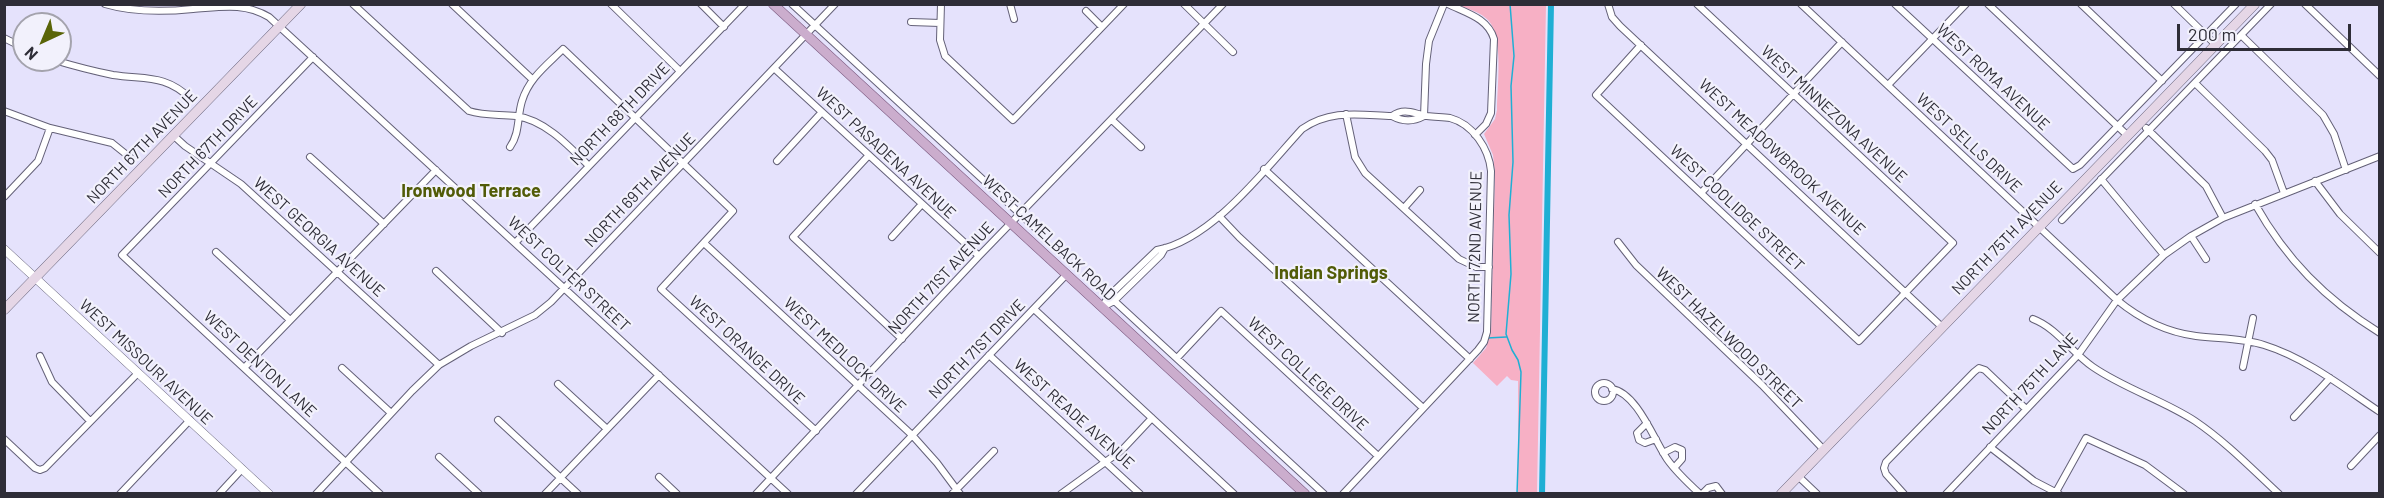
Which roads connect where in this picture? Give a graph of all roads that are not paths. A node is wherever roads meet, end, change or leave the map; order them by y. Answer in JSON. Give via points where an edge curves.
{"nodes":[{"id":1,"x":105,"y":4,"type":"edge"},
{"id":2,"x":302,"y":4,"type":"edge"},
{"id":3,"x":353,"y":4,"type":"edge"},
{"id":4,"x":452,"y":4,"type":"edge"},
{"id":5,"x":611,"y":4,"type":"edge"},
{"id":6,"x":701,"y":4,"type":"edge"},
{"id":7,"x":745,"y":4,"type":"edge"},
{"id":8,"x":772,"y":4,"type":"edge"},
{"id":9,"x":792,"y":4,"type":"edge"},
{"id":10,"x":835,"y":4,"type":"edge"},
{"id":11,"x":941,"y":4,"type":"edge"},
{"id":12,"x":1010,"y":4,"type":"edge"},
{"id":13,"x":1124,"y":4,"type":"edge"},
{"id":14,"x":1184,"y":4,"type":"edge"},
{"id":15,"x":1223,"y":4,"type":"edge"},
{"id":16,"x":1446,"y":4,"type":"edge"},
{"id":17,"x":1608,"y":4,"type":"edge"},
{"id":18,"x":1697,"y":4,"type":"edge"},
{"id":19,"x":1801,"y":4,"type":"edge"},
{"id":20,"x":1894,"y":4,"type":"edge"},
{"id":21,"x":1966,"y":4,"type":"edge"},
{"id":22,"x":1988,"y":4,"type":"edge"},
{"id":23,"x":2081,"y":4,"type":"edge"},
{"id":24,"x":2174,"y":4,"type":"edge"},
{"id":25,"x":2236,"y":4,"type":"edge"},
{"id":26,"x":2255,"y":4,"type":"edge"},
{"id":27,"x":2271,"y":4,"type":"edge"},
{"id":28,"x":2305,"y":4,"type":"edge"},
{"id":29,"x":1086,"y":11,"type":"dead end"},
{"id":30,"x":1014,"y":19,"type":"dead end"},
{"id":31,"x":911,"y":22,"type":"dead end"},
{"id":32,"x":940,"y":23,"type":"junction"},
{"id":33,"x":1204,"y":24,"type":"junction"},
{"id":34,"x":815,"y":26,"type":"junction"},
{"id":35,"x":280,"y":27,"type":"junction"},
{"id":36,"x":724,"y":27,"type":"junction"},
{"id":37,"x":1102,"y":27,"type":"junction"},
{"id":38,"x":2206,"y":35,"type":"junction"},
{"id":39,"x":2241,"y":35,"type":"junction"},
{"id":40,"x":806,"y":36,"type":"junction"},
{"id":41,"x":1932,"y":39,"type":"junction"},
{"id":42,"x":1842,"y":42,"type":"junction"},
{"id":43,"x":1641,"y":45,"type":"junction"},
{"id":44,"x":2216,"y":45,"type":"junction"},
{"id":45,"x":1233,"y":52,"type":"dead end"},
{"id":46,"x":314,"y":57,"type":"junction"},
{"id":47,"x":72,"y":65,"type":"edge"},
{"id":48,"x":775,"y":69,"type":"junction"},
{"id":49,"x":680,"y":71,"type":"junction"},
{"id":50,"x":2379,"y":76,"type":"edge"},
{"id":51,"x":532,"y":79,"type":"junction"},
{"id":52,"x":2162,"y":81,"type":"junction"},
{"id":53,"x":2195,"y":83,"type":"junction"},
{"id":54,"x":1888,"y":85,"type":"junction"},
{"id":55,"x":1794,"y":94,"type":"junction"},
{"id":56,"x":191,"y":99,"type":"dead end"},
{"id":57,"x":4,"y":111,"type":"edge"},
{"id":58,"x":822,"y":112,"type":"junction"},
{"id":59,"x":1346,"y":114,"type":"junction"},
{"id":60,"x":519,"y":116,"type":"junction"},
{"id":61,"x":1424,"y":116,"type":"junction"},
{"id":62,"x":636,"y":117,"type":"junction"},
{"id":63,"x":1112,"y":120,"type":"junction"},
{"id":64,"x":2141,"y":123,"type":"junction"},
{"id":65,"x":2118,"y":126,"type":"junction"},
{"id":66,"x":50,"y":128,"type":"junction"},
{"id":67,"x":2149,"y":130,"type":"junction"},
{"id":68,"x":1475,"y":135,"type":"junction"},
{"id":69,"x":174,"y":136,"type":"junction"},
{"id":70,"x":2128,"y":136,"type":"junction"},
{"id":71,"x":1747,"y":144,"type":"junction"},
{"id":72,"x":510,"y":147,"type":"dead end"},
{"id":73,"x":1141,"y":147,"type":"dead end"},
{"id":74,"x":869,"y":155,"type":"junction"},
{"id":75,"x":310,"y":156,"type":"dead end"},
{"id":76,"x":132,"y":159,"type":"dead end"},
{"id":77,"x":2378,"y":159,"type":"edge"},
{"id":78,"x":777,"y":160,"type":"dead end"},
{"id":79,"x":211,"y":163,"type":"junction"},
{"id":80,"x":684,"y":163,"type":"junction"},
{"id":81,"x":589,"y":166,"type":"junction"},
{"id":82,"x":1264,"y":169,"type":"junction"},
{"id":83,"x":2073,"y":169,"type":"joint"},
{"id":84,"x":436,"y":170,"type":"junction"},
{"id":85,"x":2346,"y":170,"type":"junction"},
{"id":86,"x":2101,"y":179,"type":"junction"},
{"id":87,"x":2315,"y":181,"type":"junction"},
{"id":88,"x":1420,"y":190,"type":"dead end"},
{"id":89,"x":1701,"y":193,"type":"junction"},
{"id":90,"x":2284,"y":193,"type":"junction"},
{"id":91,"x":4,"y":197,"type":"edge"},
{"id":92,"x":922,"y":204,"type":"junction"},
{"id":93,"x":2255,"y":204,"type":"junction"},
{"id":94,"x":1404,"y":208,"type":"junction"},
{"id":95,"x":1020,"y":214,"type":"junction"},
{"id":96,"x":1219,"y":216,"type":"junction"},
{"id":97,"x":2223,"y":218,"type":"junction"},
{"id":98,"x":2062,"y":220,"type":"dead end"},
{"id":99,"x":384,"y":224,"type":"junction"},
{"id":100,"x":1011,"y":224,"type":"junction"},
{"id":101,"x":2039,"y":227,"type":"junction"},
{"id":102,"x":1041,"y":232,"type":"dead end"},
{"id":103,"x":2191,"y":236,"type":"junction"},
{"id":104,"x":892,"y":237,"type":"dead end"},
{"id":105,"x":1618,"y":242,"type":"dead end"},
{"id":106,"x":515,"y":243,"type":"junction"},
{"id":107,"x":704,"y":243,"type":"junction"},
{"id":108,"x":4,"y":249,"type":"edge"},
{"id":109,"x":216,"y":252,"type":"dead end"},
{"id":110,"x":2379,"y":254,"type":"edge"},
{"id":111,"x":122,"y":255,"type":"joint"},
{"id":112,"x":2164,"y":255,"type":"junction"},
{"id":113,"x":979,"y":256,"type":"junction"},
{"id":114,"x":2206,"y":259,"type":"dead end"},
{"id":115,"x":1489,"y":267,"type":"junction"},
{"id":116,"x":436,"y":271,"type":"dead end"},
{"id":117,"x":337,"y":272,"type":"junction"},
{"id":118,"x":1066,"y":275,"type":"junction"},
{"id":119,"x":36,"y":278,"type":"junction"},
{"id":120,"x":564,"y":288,"type":"junction"},
{"id":121,"x":1906,"y":292,"type":"junction"},
{"id":122,"x":1111,"y":298,"type":"junction"},
{"id":123,"x":2117,"y":300,"type":"junction"},
{"id":124,"x":1102,"y":307,"type":"junction"},
{"id":125,"x":1034,"y":309,"type":"junction"},
{"id":126,"x":4,"y":310,"type":"edge"},
{"id":127,"x":2253,"y":318,"type":"dead end"},
{"id":128,"x":2033,"y":319,"type":"dead end"},
{"id":129,"x":290,"y":320,"type":"junction"},
{"id":130,"x":1942,"y":327,"type":"junction"},
{"id":131,"x":502,"y":333,"type":"junction"},
{"id":132,"x":2379,"y":333,"type":"edge"},
{"id":133,"x":902,"y":339,"type":"junction"},
{"id":134,"x":2248,"y":341,"type":"junction"},
{"id":135,"x":989,"y":355,"type":"junction"},
{"id":136,"x":2078,"y":355,"type":"junction"},
{"id":137,"x":40,"y":356,"type":"dead end"},
{"id":138,"x":1177,"y":358,"type":"junction"},
{"id":139,"x":1470,"y":359,"type":"junction"},
{"id":140,"x":440,"y":365,"type":"junction"},
{"id":141,"x":2243,"y":367,"type":"dead end"},
{"id":142,"x":244,"y":368,"type":"junction"},
{"id":143,"x":342,"y":368,"type":"dead end"},
{"id":144,"x":138,"y":373,"type":"junction"},
{"id":145,"x":659,"y":375,"type":"junction"},
{"id":146,"x":2330,"y":378,"type":"junction"},
{"id":147,"x":558,"y":384,"type":"dead end"},
{"id":148,"x":858,"y":385,"type":"junction"},
{"id":149,"x":1612,"y":389,"type":"dead end"},
{"id":150,"x":1423,"y":408,"type":"junction"},
{"id":151,"x":2026,"y":410,"type":"junction"},
{"id":152,"x":2379,"y":412,"type":"edge"},
{"id":153,"x":391,"y":413,"type":"junction"},
{"id":154,"x":2294,"y":417,"type":"dead end"},
{"id":155,"x":1152,"y":418,"type":"junction"},
{"id":156,"x":190,"y":420,"type":"junction"},
{"id":157,"x":498,"y":420,"type":"dead end"},
{"id":158,"x":90,"y":421,"type":"junction"},
{"id":159,"x":1647,"y":423,"type":"junction"},
{"id":160,"x":607,"y":429,"type":"junction"},
{"id":161,"x":816,"y":431,"type":"junction"},
{"id":162,"x":912,"y":435,"type":"junction"},
{"id":163,"x":2379,"y":435,"type":"edge"},
{"id":164,"x":4,"y":439,"type":"edge"},
{"id":165,"x":1656,"y":439,"type":"junction"},
{"id":166,"x":1990,"y":447,"type":"junction"},
{"id":167,"x":1824,"y":450,"type":"junction"},
{"id":168,"x":994,"y":451,"type":"dead end"},
{"id":169,"x":1663,"y":453,"type":"junction"},
{"id":170,"x":1377,"y":456,"type":"junction"},
{"id":171,"x":439,"y":457,"type":"dead end"},
{"id":172,"x":1106,"y":462,"type":"junction"},
{"id":173,"x":346,"y":463,"type":"junction"},
{"id":174,"x":2351,"y":466,"type":"dead end"},
{"id":175,"x":242,"y":468,"type":"junction"},
{"id":176,"x":1674,"y":468,"type":"junction"},
{"id":177,"x":1798,"y":476,"type":"junction"},
{"id":178,"x":659,"y":477,"type":"dead end"},
{"id":179,"x":771,"y":477,"type":"junction"},
{"id":180,"x":561,"y":478,"type":"junction"},
{"id":181,"x":957,"y":492,"type":"edge"},
{"id":182,"x":1300,"y":492,"type":"edge"},
{"id":183,"x":1947,"y":493,"type":"edge"},
{"id":184,"x":2058,"y":493,"type":"edge"},
{"id":185,"x":120,"y":494,"type":"edge"},
{"id":186,"x":219,"y":494,"type":"edge"},
{"id":187,"x":269,"y":494,"type":"edge"},
{"id":188,"x":316,"y":494,"type":"edge"},
{"id":189,"x":380,"y":494,"type":"edge"},
{"id":190,"x":479,"y":494,"type":"edge"},
{"id":191,"x":545,"y":494,"type":"edge"},
{"id":192,"x":578,"y":494,"type":"edge"},
{"id":193,"x":677,"y":494,"type":"edge"},
{"id":194,"x":756,"y":494,"type":"edge"},
{"id":195,"x":788,"y":494,"type":"edge"},
{"id":196,"x":856,"y":494,"type":"edge"},
{"id":197,"x":1061,"y":494,"type":"edge"},
{"id":198,"x":1140,"y":494,"type":"edge"},
{"id":199,"x":1234,"y":494,"type":"edge"},
{"id":200,"x":1324,"y":494,"type":"edge"},
{"id":201,"x":1342,"y":494,"type":"edge"},
{"id":202,"x":1701,"y":494,"type":"edge"},
{"id":203,"x":1722,"y":494,"type":"edge"},
{"id":204,"x":1781,"y":494,"type":"edge"},
{"id":205,"x":1816,"y":494,"type":"edge"},
{"id":206,"x":1904,"y":494,"type":"edge"},
{"id":207,"x":2184,"y":494,"type":"edge"},
{"id":208,"x":2279,"y":494,"type":"edge"}],
"edges":[{"from":1,"to":35,"type":"street","name":"WEST COLTER STREET","via":[[156,10],[234,6],[262,13]]},
{"from":2,"to":35,"type":"main road","name":"NORTH 67TH AVENUE"},
{"from":3,"to":60,"type":"street","via":[[469,111]]},
{"from":4,"to":51,"type":"street"},
{"from":5,"to":49,"type":"street"},
{"from":6,"to":36,"type":"street"},
{"from":7,"to":36,"type":"street","name":"NORTH 68TH DRIVE"},
{"from":8,"to":40,"type":"main road","name":"WEST CAMELBACK ROAD"},
{"from":9,"to":34,"type":"street","name":"WEST CAMELBACK ROAD"},
{"from":10,"to":34,"type":"street","name":"NORTH 69TH AVENUE"},
{"from":11,"to":32,"type":"street"},
{"from":12,"to":30,"type":"street"},
{"from":13,"to":37,"type":"street"},
{"from":14,"to":33,"type":"street"},
{"from":15,"to":33,"type":"street","name":"NORTH 71ST AVENUE"},
{"from":16,"to":61,"type":"street","via":[[1429,41]]},
{"from":16,"to":68,"type":"street","via":[[1488,25],[1494,39],[1491,113]]},
{"from":17,"to":43,"type":"street","name":"WEST MEADOWBROOK AVENUE","via":[[1612,16]]},
{"from":18,"to":55,"type":"street","name":"WEST MINNEZONA AVENUE"},
{"from":19,"to":42,"type":"street","name":"WEST SELLS DRIVE"},
{"from":20,"to":41,"type":"street","name":"WEST ROMA AVENUE"},
{"from":21,"to":41,"type":"street"},
{"from":22,"to":65,"type":"street"},
{"from":23,"to":52,"type":"street"},
{"from":24,"to":38,"type":"street"},
{"from":25,"to":38,"type":"street","name":"NORTH 75TH AVENUE"},
{"from":26,"to":44,"type":"main road","name":"NORTH 75TH AVENUE"},
{"from":27,"to":39,"type":"street","name":"NORTH 75TH AVENUE"},
{"from":28,"to":50,"type":"street"},
{"from":29,"to":37,"type":"street"},
{"from":31,"to":32,"type":"street"},
{"from":32,"to":37,"type":"street","via":[[945,56],[1013,120]]},
{"from":33,"to":45,"type":"street"},
{"from":33,"to":63,"type":"street","name":"NORTH 71ST AVENUE"},
{"from":34,"to":40,"type":"street","name":"NORTH 69TH AVENUE"},
{"from":34,"to":95,"type":"street","name":"WEST CAMELBACK ROAD"},
{"from":35,"to":46,"type":"street","name":"WEST COLTER STREET"},
{"from":35,"to":69,"type":"main road","name":"NORTH 67TH AVENUE"},
{"from":36,"to":49,"type":"street","name":"NORTH 68TH DRIVE"},
{"from":38,"to":44,"type":"street"},
{"from":38,"to":52,"type":"street","name":"NORTH 75TH AVENUE"},
{"from":39,"to":53,"type":"street","name":"NORTH 75TH AVENUE"},
{"from":39,"to":85,"type":"street","via":[[2323,115]]},
{"from":40,"to":48,"type":"street","name":"NORTH 69TH AVENUE"},
{"from":40,"to":100,"type":"main road","name":"WEST CAMELBACK ROAD"},
{"from":41,"to":54,"type":"street"},
{"from":41,"to":83,"type":"street","name":"WEST ROMA AVENUE"},
{"from":42,"to":54,"type":"street","name":"WEST SELLS DRIVE"},
{"from":42,"to":55,"type":"street"},
{"from":43,"to":71,"type":"street","name":"WEST MEADOWBROOK AVENUE"},
{"from":43,"to":89,"type":"street","name":"WEST COOLIDGE STREET","via":[[1596,95]]},
{"from":44,"to":64,"type":"main road","name":"NORTH 75TH AVENUE"},
{"from":46,"to":79,"type":"street","name":"NORTH 67TH DRIVE"},
{"from":46,"to":84,"type":"street","name":"WEST COLTER STREET"},
{"from":47,"to":56,"type":"street","via":[[106,74],[159,78]]},
{"from":48,"to":58,"type":"street","name":"WEST PASADENA AVENUE"},
{"from":48,"to":80,"type":"street","name":"NORTH 69TH AVENUE"},
{"from":49,"to":62,"type":"street","name":"NORTH 68TH DRIVE"},
{"from":51,"to":60,"type":"street"},
{"from":51,"to":62,"type":"street","via":[[564,49]]},
{"from":52,"to":65,"type":"street","name":"NORTH 75TH AVENUE"},
{"from":53,"to":67,"type":"street","name":"NORTH 75TH AVENUE"},
{"from":53,"to":90,"type":"street","via":[[2265,151]]},
{"from":54,"to":101,"type":"street","name":"WEST SELLS DRIVE"},
{"from":55,"to":71,"type":"street"},
{"from":55,"to":121,"type":"street","name":"WEST MINNEZONA AVENUE","via":[[1953,243]]},
{"from":57,"to":66,"type":"street"},
{"from":58,"to":74,"type":"street","name":"WEST PASADENA AVENUE"},
{"from":58,"to":78,"type":"street"},
{"from":59,"to":61,"type":"street","via":[[1392,116],[1398,111],[1414,111]]},
{"from":59,"to":82,"type":"street","via":[[1319,118],[1302,129]]},
{"from":59,"to":94,"type":"street","via":[[1360,166]]},
{"from":60,"to":72,"type":"street","via":[[517,137]]},
{"from":60,"to":81,"type":"street","via":[[560,138]]},
{"from":61,"to":68,"type":"street","via":[[1459,121]]},
{"from":62,"to":80,"type":"street"},
{"from":62,"to":81,"type":"street","name":"NORTH 68TH DRIVE"},
{"from":63,"to":73,"type":"street"},
{"from":63,"to":95,"type":"street","name":"NORTH 71ST AVENUE"},
{"from":64,"to":67,"type":"street"},
{"from":64,"to":70,"type":"main road","name":"NORTH 75TH AVENUE"},
{"from":65,"to":70,"type":"street"},
{"from":65,"to":83,"type":"street","name":"NORTH 75TH AVENUE"},
{"from":66,"to":76,"type":"street","via":[[112,143]]},
{"from":66,"to":91,"type":"street","via":[[38,161]]},
{"from":67,"to":86,"type":"street","name":"NORTH 75TH AVENUE"},
{"from":67,"to":97,"type":"street","via":[[2206,186]]},
{"from":68,"to":115,"type":"street","name":"NORTH 72ND AVENUE","via":[[1490,162]]},
{"from":69,"to":79,"type":"street","name":"WEST GEORGIA AVENUE"},
{"from":69,"to":119,"type":"main road","name":"NORTH 67TH AVENUE"},
{"from":70,"to":101,"type":"main road","name":"NORTH 75TH AVENUE"},
{"from":71,"to":89,"type":"street"},
{"from":71,"to":121,"type":"street","name":"WEST MEADOWBROOK AVENUE"},
{"from":74,"to":92,"type":"street","name":"WEST PASADENA AVENUE"},
{"from":74,"to":133,"type":"street","via":[[793,237]]},
{"from":75,"to":99,"type":"street"},
{"from":77,"to":85,"type":"street","name":"NORTH 75TH LANE"},
{"from":79,"to":111,"type":"street","name":"NORTH 67TH DRIVE"},
{"from":79,"to":117,"type":"street","name":"WEST GEORGIA AVENUE","via":[[241,184]]},
{"from":80,"to":107,"type":"street","via":[[733,211]]},
{"from":80,"to":120,"type":"street","name":"NORTH 69TH AVENUE"},
{"from":81,"to":106,"type":"street","name":"NORTH 68TH DRIVE"},
{"from":82,"to":96,"type":"street"},
{"from":82,"to":139,"type":"street"},
{"from":84,"to":99,"type":"street"},
{"from":84,"to":106,"type":"street","name":"WEST COLTER STREET"},
{"from":85,"to":87,"type":"street","name":"NORTH 75TH LANE"},
{"from":86,"to":98,"type":"street","name":"NORTH 75TH AVENUE"},
{"from":86,"to":112,"type":"street"},
{"from":87,"to":90,"type":"street","name":"NORTH 75TH LANE"},
{"from":87,"to":110,"type":"street"},
{"from":88,"to":94,"type":"street"},
{"from":89,"to":121,"type":"street","name":"WEST COOLIDGE STREET","via":[[1859,341]]},
{"from":90,"to":93,"type":"street","name":"NORTH 75TH LANE"},
{"from":92,"to":104,"type":"street"},
{"from":92,"to":113,"type":"street","name":"WEST PASADENA AVENUE"},
{"from":93,"to":97,"type":"street","name":"NORTH 75TH LANE"},
{"from":93,"to":132,"type":"street","via":[[2293,262],[2343,308]]},
{"from":94,"to":115,"type":"street","via":[[1467,264]]},
{"from":95,"to":100,"type":"street","name":"NORTH 71ST AVENUE"},
{"from":95,"to":102,"type":"street","name":"WEST CAMELBACK ROAD"},
{"from":96,"to":122,"type":"street","via":[[1196,233],[1157,250]]},
{"from":96,"to":150,"type":"street"},
{"from":97,"to":103,"type":"street","name":"NORTH 75TH LANE"},
{"from":99,"to":117,"type":"street"},
{"from":100,"to":113,"type":"street","name":"NORTH 71ST AVENUE"},
{"from":100,"to":118,"type":"main road","name":"WEST CAMELBACK ROAD"},
{"from":101,"to":123,"type":"street","name":"WEST SELLS DRIVE"},
{"from":101,"to":130,"type":"main road","name":"NORTH 75TH AVENUE"},
{"from":103,"to":112,"type":"street","name":"NORTH 75TH LANE"},
{"from":103,"to":114,"type":"street"},
{"from":105,"to":167,"type":"street","name":"WEST HAZELWOOD STREET","via":[[1636,266],[1762,385]]},
{"from":106,"to":120,"type":"street","name":"WEST COLTER STREET"},
{"from":107,"to":148,"type":"street","name":"WEST MEDLOCK DRIVE"},
{"from":107,"to":161,"type":"street","name":"WEST ORANGE DRIVE","via":[[661,289]]},
{"from":108,"to":119,"type":"street","name":"WEST MISSOURI AVENUE"},
{"from":109,"to":129,"type":"street"},
{"from":111,"to":142,"type":"street","name":"WEST DENTON LANE"},
{"from":112,"to":123,"type":"street","name":"NORTH 75TH LANE"},
{"from":113,"to":133,"type":"street","name":"NORTH 71ST AVENUE"},
{"from":115,"to":139,"type":"street","name":"NORTH 72ND AVENUE","via":[[1486,338]]},
{"from":116,"to":131,"type":"street"},
{"from":117,"to":129,"type":"street"},
{"from":117,"to":140,"type":"street","name":"WEST GEORGIA AVENUE"},
{"from":118,"to":124,"type":"main road","name":"WEST CAMELBACK ROAD"},
{"from":118,"to":125,"type":"street","name":"NORTH 71ST DRIVE"},
{"from":119,"to":126,"type":"main road","name":"NORTH 67TH AVENUE"},
{"from":119,"to":144,"type":"street","name":"WEST MISSOURI AVENUE"},
{"from":120,"to":131,"type":"street","name":"NORTH 69TH AVENUE","via":[[535,315]]},
{"from":120,"to":145,"type":"street","name":"WEST COLTER STREET"},
{"from":121,"to":130,"type":"street","name":"WEST MEADOWBROOK AVENUE"},
{"from":122,"to":124,"type":"street"},
{"from":122,"to":138,"type":"street","name":"WEST CAMELBACK ROAD"},
{"from":123,"to":134,"type":"street","name":"WEST SELLS DRIVE","via":[[2136,315],[2171,330]]},
{"from":123,"to":136,"type":"street","name":"NORTH 75TH LANE"},
{"from":124,"to":182,"type":"main road","name":"WEST CAMELBACK ROAD"},
{"from":125,"to":135,"type":"street","name":"NORTH 71ST DRIVE"},
{"from":125,"to":155,"type":"street"},
{"from":127,"to":134,"type":"street"},
{"from":128,"to":136,"type":"street","via":[[2044,323]]},
{"from":129,"to":142,"type":"street"},
{"from":130,"to":167,"type":"main road","name":"NORTH 75TH AVENUE"},
{"from":131,"to":140,"type":"street","name":"NORTH 69TH AVENUE"},
{"from":133,"to":148,"type":"street","name":"NORTH 71ST AVENUE"},
{"from":134,"to":141,"type":"street"},
{"from":134,"to":146,"type":"street","name":"WEST SELLS DRIVE","via":[[2275,349]]},
{"from":135,"to":162,"type":"street","name":"NORTH 71ST DRIVE"},
{"from":135,"to":172,"type":"street","name":"WEST READE AVENUE"},
{"from":136,"to":151,"type":"street","name":"NORTH 75TH LANE"},
{"from":136,"to":208,"type":"street","via":[[2104,375],[2194,421]]},
{"from":137,"to":158,"type":"street","via":[[52,382]]},
{"from":138,"to":170,"type":"street","name":"WEST COLLEGE DRIVE","via":[[1221,311]]},
{"from":138,"to":200,"type":"street","name":"WEST CAMELBACK ROAD"},
{"from":139,"to":150,"type":"street","name":"NORTH 72ND AVENUE"},
{"from":140,"to":153,"type":"street","name":"NORTH 69TH AVENUE"},
{"from":142,"to":173,"type":"street","name":"WEST DENTON LANE"},
{"from":143,"to":153,"type":"street"},
{"from":144,"to":156,"type":"street","name":"WEST MISSOURI AVENUE"},
{"from":144,"to":158,"type":"street"},
{"from":145,"to":160,"type":"street"},
{"from":145,"to":179,"type":"street","name":"WEST COLTER STREET"},
{"from":146,"to":152,"type":"street","name":"WEST SELLS DRIVE"},
{"from":146,"to":154,"type":"street"},
{"from":147,"to":160,"type":"street"},
{"from":148,"to":161,"type":"street","name":"NORTH 71ST AVENUE"},
{"from":148,"to":162,"type":"street","name":"WEST MEDLOCK DRIVE"},
{"from":149,"to":159,"type":"street","via":[[1621,393]]},
{"from":150,"to":170,"type":"street","name":"NORTH 72ND AVENUE"},
{"from":151,"to":166,"type":"street","name":"NORTH 75TH LANE"},
{"from":151,"to":206,"type":"street","via":[[1979,368],[1886,462],[1886,474]]},
{"from":153,"to":173,"type":"street","name":"NORTH 69TH AVENUE"},
{"from":155,"to":172,"type":"street"},
{"from":155,"to":199,"type":"street"},
{"from":156,"to":175,"type":"street","name":"WEST MISSOURI AVENUE"},
{"from":156,"to":185,"type":"street"},
{"from":157,"to":180,"type":"street"},
{"from":158,"to":164,"type":"street","via":[[40,470]]},
{"from":159,"to":165,"type":"street"},
{"from":159,"to":165,"type":"street","via":[[1637,434],[1639,440],[1645,443]]},
{"from":160,"to":180,"type":"street"},
{"from":161,"to":179,"type":"street","name":"NORTH 71ST AVENUE"},
{"from":162,"to":181,"type":"street","name":"WEST MEDLOCK DRIVE"},
{"from":162,"to":196,"type":"street","name":"NORTH 71ST DRIVE"},
{"from":163,"to":174,"type":"street"},
{"from":165,"to":169,"type":"street"},
{"from":166,"to":183,"type":"street","name":"NORTH 75TH LANE"},
{"from":166,"to":184,"type":"street","via":[[2034,482]]},
{"from":167,"to":177,"type":"main road","name":"NORTH 75TH AVENUE"},
{"from":168,"to":181,"type":"street"},
{"from":169,"to":176,"type":"street"},
{"from":169,"to":176,"type":"street","via":[[1675,447],[1682,450],[1682,459]]},
{"from":170,"to":201,"type":"street","name":"NORTH 72ND AVENUE"},
{"from":171,"to":190,"type":"street"},
{"from":172,"to":197,"type":"street"},
{"from":172,"to":198,"type":"street","name":"WEST READE AVENUE"},
{"from":173,"to":188,"type":"street","name":"NORTH 69TH AVENUE"},
{"from":173,"to":189,"type":"street","name":"WEST DENTON LANE"},
{"from":175,"to":186,"type":"street"},
{"from":175,"to":187,"type":"street","name":"WEST MISSOURI AVENUE"},
{"from":176,"to":202,"type":"street"},
{"from":177,"to":204,"type":"main road","name":"NORTH 75TH AVENUE"},
{"from":177,"to":205,"type":"street"},
{"from":178,"to":193,"type":"street"},
{"from":179,"to":194,"type":"street","name":"NORTH 71ST AVENUE"},
{"from":179,"to":195,"type":"street","name":"WEST COLTER STREET"},
{"from":180,"to":191,"type":"street"},
{"from":180,"to":192,"type":"street"},
{"from":184,"to":207,"type":"street","via":[[2086,438],[2145,465]]},
{"from":202,"to":203,"type":"street","via":[[1716,486]]}]}
